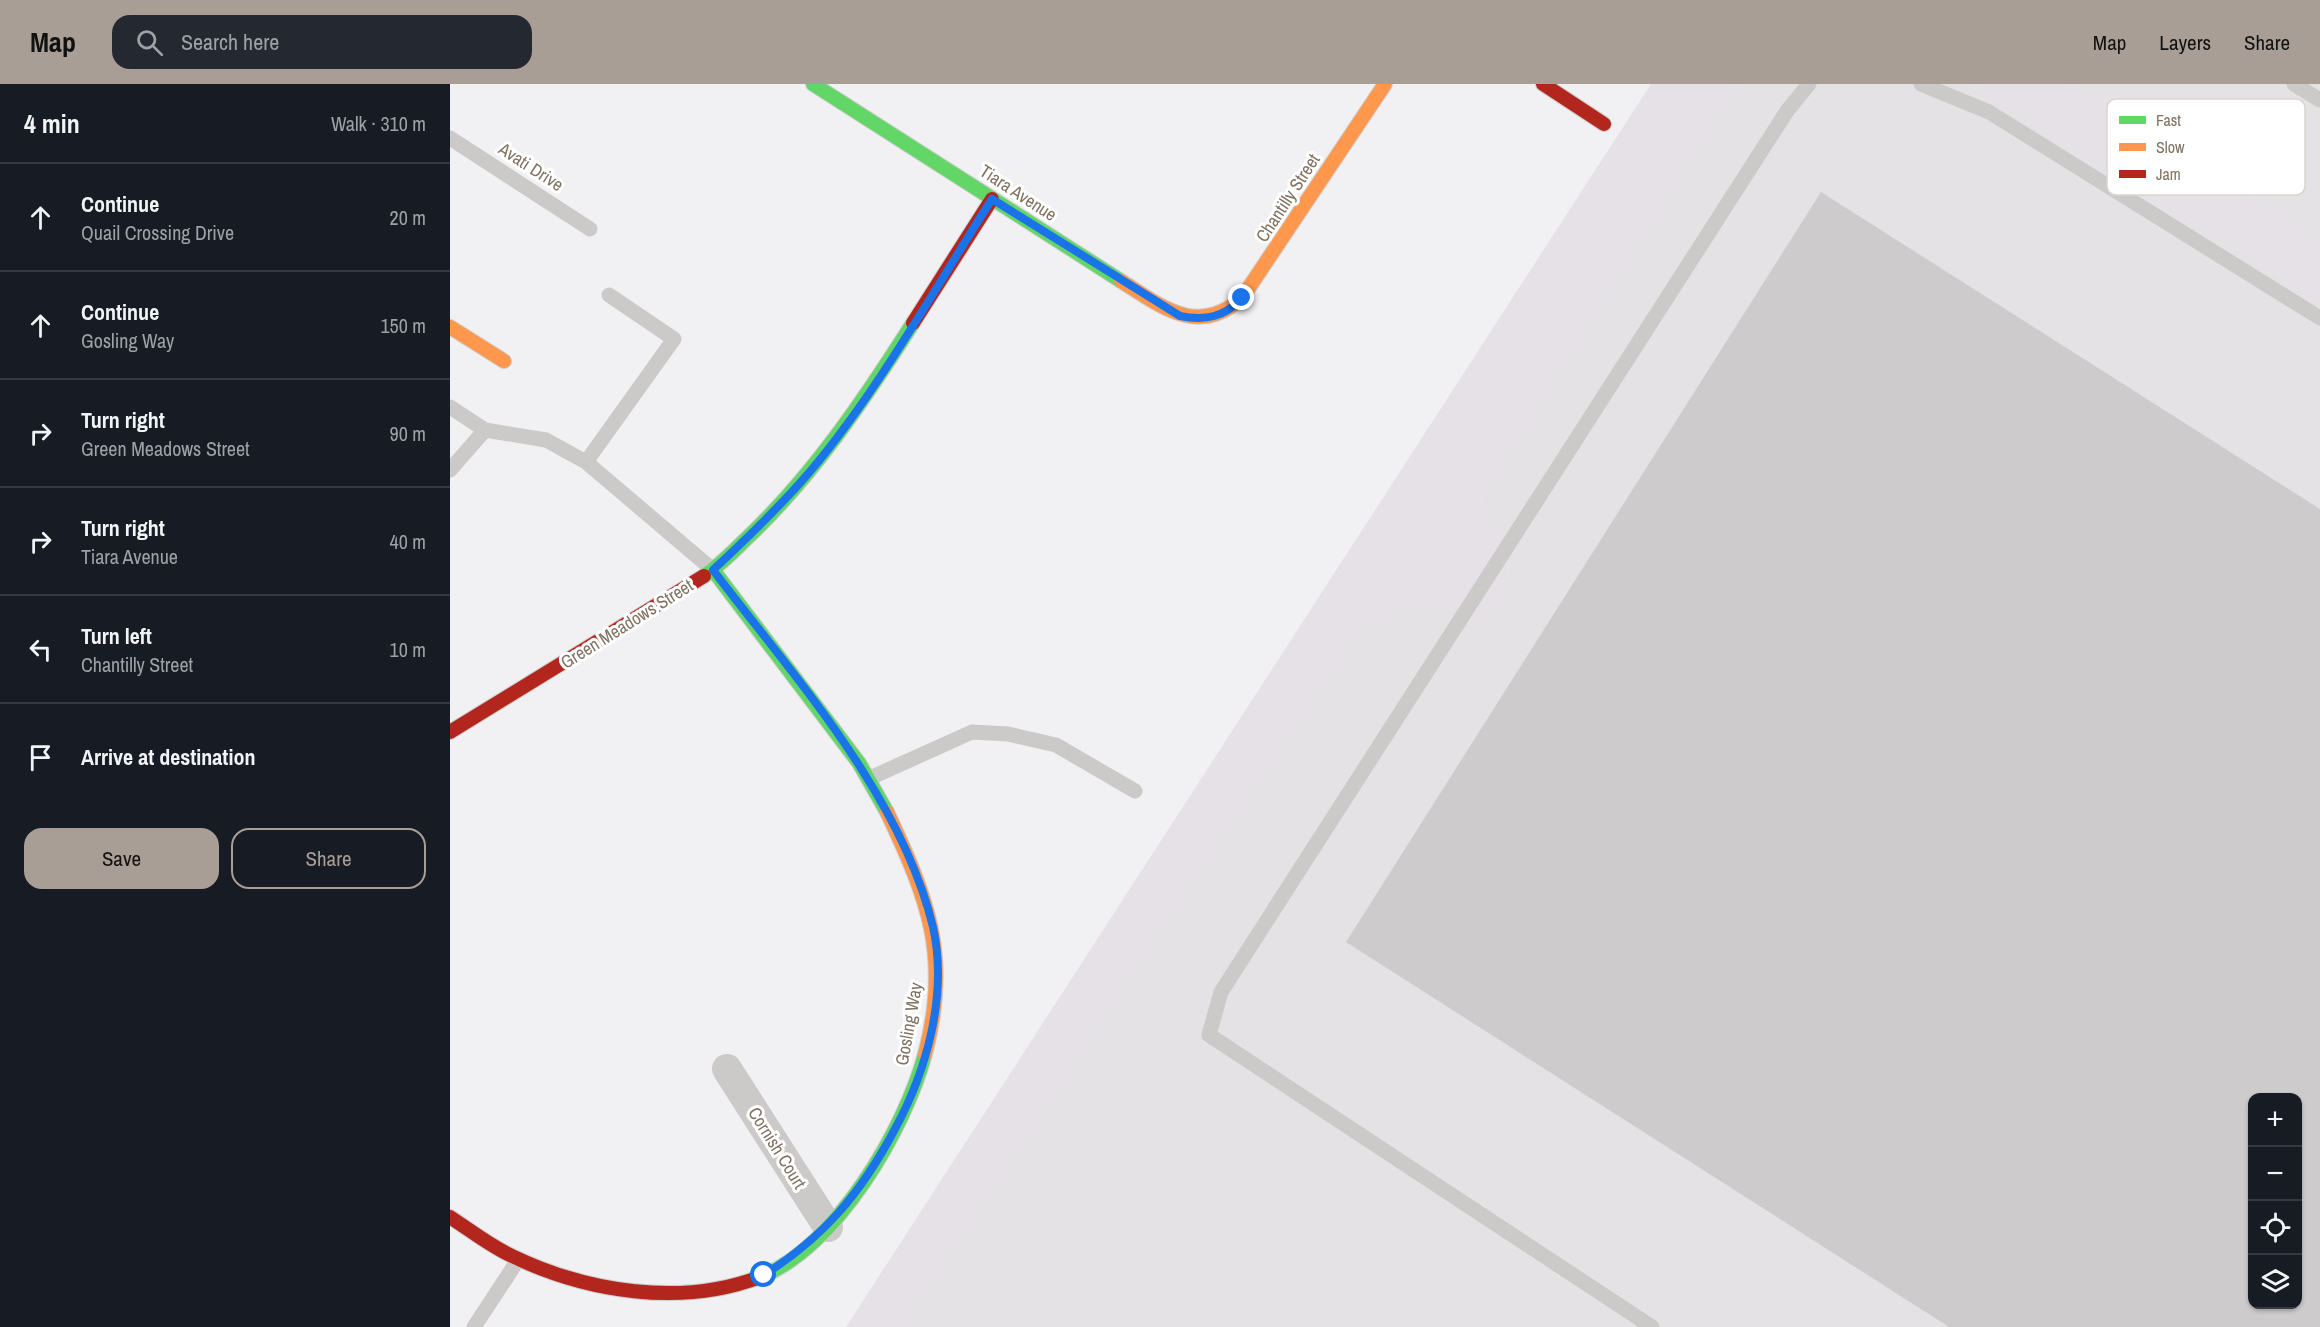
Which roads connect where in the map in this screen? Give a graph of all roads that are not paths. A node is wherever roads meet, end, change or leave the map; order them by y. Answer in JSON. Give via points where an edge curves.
{"nodes":[{"id":1,"x":1385,"y":84,"type":"edge"},
{"id":2,"x":1543,"y":84,"type":"edge"},
{"id":3,"x":1809,"y":84,"type":"edge"},
{"id":4,"x":1921,"y":84,"type":"edge"},
{"id":5,"x":2294,"y":84,"type":"edge"},
{"id":6,"x":830,"y":88,"type":"edge"},
{"id":7,"x":2320,"y":100,"type":"edge"},
{"id":8,"x":1604,"y":124,"type":"dead end"},
{"id":9,"x":450,"y":138,"type":"edge"},
{"id":10,"x":2107,"y":185,"type":"edge"},
{"id":11,"x":2122,"y":195,"type":"edge"},
{"id":12,"x":992,"y":199,"type":"junction"},
{"id":13,"x":590,"y":229,"type":"dead end"},
{"id":14,"x":609,"y":296,"type":"dead end"},
{"id":15,"x":1208,"y":318,"type":"joint"},
{"id":16,"x":2320,"y":318,"type":"edge"},
{"id":17,"x":450,"y":327,"type":"edge"},
{"id":18,"x":504,"y":361,"type":"dead end"},
{"id":19,"x":450,"y":407,"type":"edge"},
{"id":20,"x":485,"y":430,"type":"junction"},
{"id":21,"x":586,"y":462,"type":"junction"},
{"id":22,"x":450,"y":470,"type":"edge"},
{"id":23,"x":713,"y":570,"type":"junction"},
{"id":24,"x":450,"y":732,"type":"edge"},
{"id":25,"x":870,"y":778,"type":"junction"},
{"id":26,"x":1135,"y":791,"type":"dead end"},
{"id":27,"x":727,"y":1069,"type":"dead end"},
{"id":28,"x":450,"y":1217,"type":"edge"},
{"id":29,"x":828,"y":1227,"type":"junction"},
{"id":30,"x":518,"y":1260,"type":"junction"},
{"id":31,"x":474,"y":1327,"type":"edge"},
{"id":32,"x":1652,"y":1327,"type":"edge"}],
"edges":[{"from":1,"to":15,"type":"street","name":"Chantilly Street","via":[[1242,298],[1233,308]]},
{"from":2,"to":8,"type":"street"},
{"from":3,"to":32,"type":"lane","via":[[1787,111],[1227,982],[1209,1035]]},
{"from":4,"to":10,"type":"lane","via":[[1989,112]]},
{"from":5,"to":7,"type":"lane"},
{"from":6,"to":12,"type":"street","name":"Tiara Avenue"},
{"from":9,"to":13,"type":"lane","name":"Avati Drive"},
{"from":11,"to":16,"type":"lane"},
{"from":12,"to":15,"type":"street","name":"Tiara Avenue","via":[[1168,310],[1180,316]]},
{"from":12,"to":23,"type":"street","name":"Green Meadows Street","via":[[840,431],[801,481]]},
{"from":14,"to":21,"type":"lane","via":[[674,339]]},
{"from":17,"to":18,"type":"street"},
{"from":19,"to":20,"type":"lane"},
{"from":20,"to":21,"type":"lane","via":[[546,440]]},
{"from":20,"to":22,"type":"lane"},
{"from":21,"to":23,"type":"lane"},
{"from":23,"to":24,"type":"street","name":"Green Meadows Street"},
{"from":23,"to":25,"type":"street","name":"Gosling Way"},
{"from":25,"to":26,"type":"lane","via":[[972,732],[1008,734],[1056,745]]},
{"from":25,"to":29,"type":"street","name":"Gosling Way","via":[[909,858],[933,929],[936,1004],[918,1080],[902,1117],[862,1182]]},
{"from":27,"to":29,"type":"street","name":"Cornish Court"},
{"from":28,"to":30,"type":"street","name":"Gosling Way"},
{"from":29,"to":30,"type":"street","name":"Gosling Way","via":[[800,1252],[764,1275],[727,1287],[685,1292],[603,1286]]},
{"from":30,"to":31,"type":"lane"}]}
